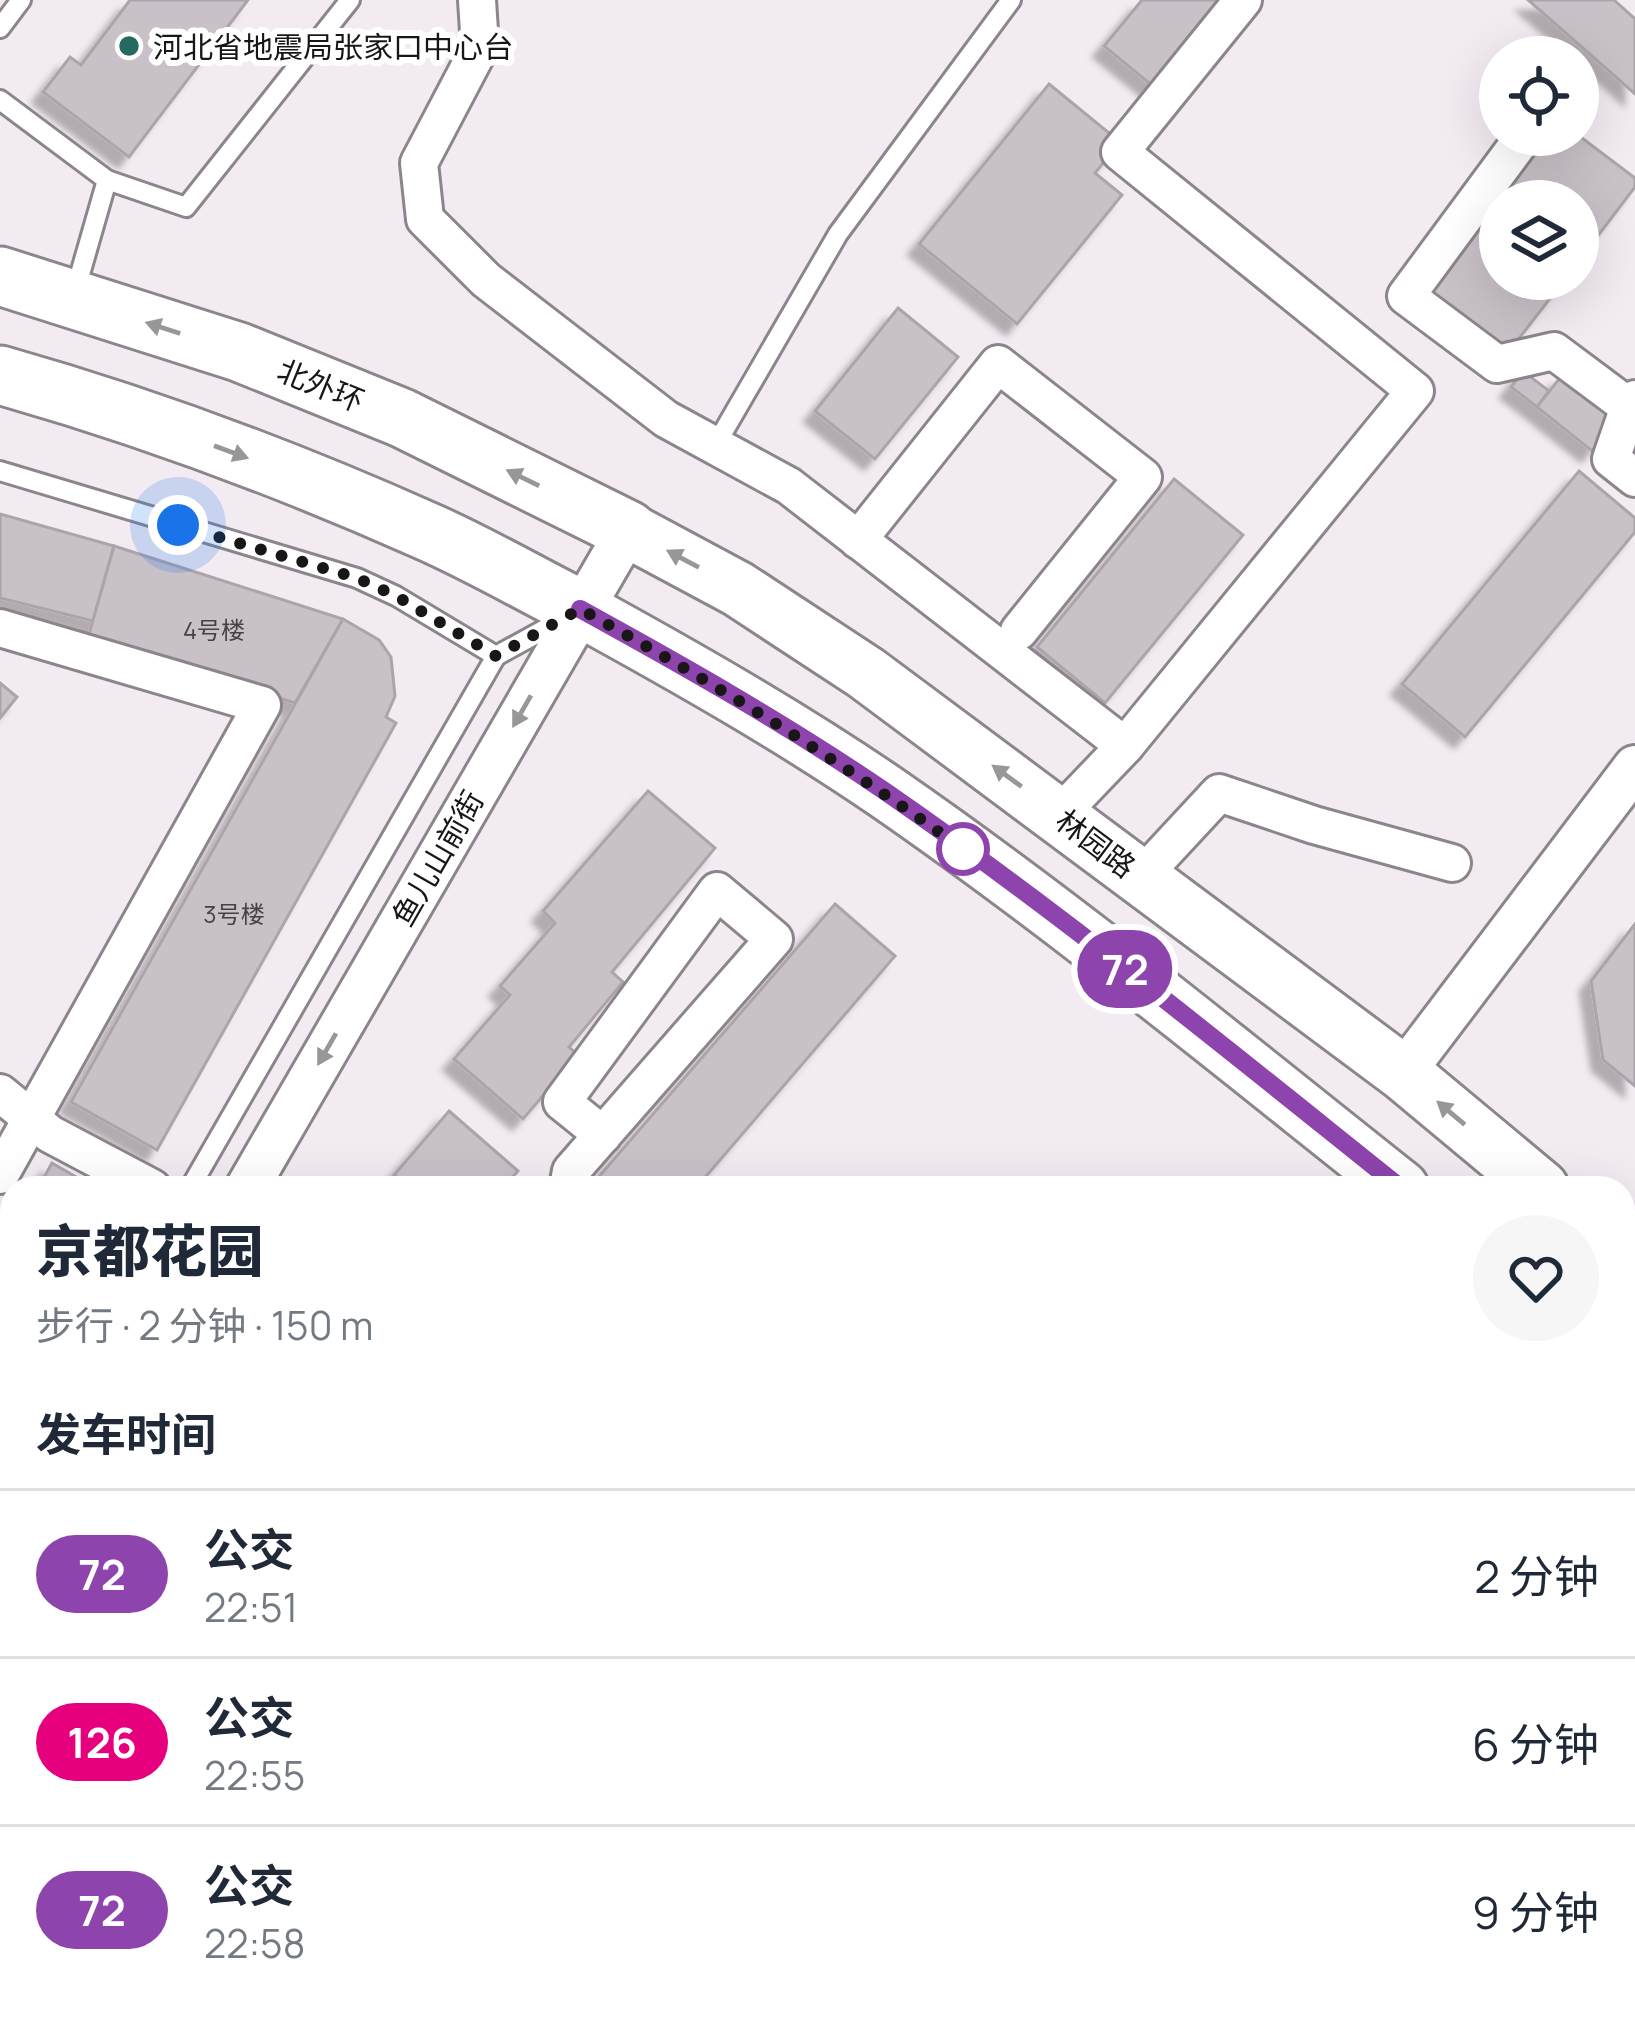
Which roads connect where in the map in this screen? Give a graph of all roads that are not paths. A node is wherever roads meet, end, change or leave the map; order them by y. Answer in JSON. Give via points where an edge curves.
{"nodes":[{"id":1,"x":21,"y":0,"type":"edge"},
{"id":2,"x":350,"y":0,"type":"edge"},
{"id":3,"x":477,"y":0,"type":"edge"},
{"id":4,"x":1011,"y":0,"type":"edge"},
{"id":5,"x":1244,"y":0,"type":"edge"},
{"id":6,"x":0,"y":28,"type":"edge"},
{"id":7,"x":0,"y":100,"type":"edge"},
{"id":8,"x":1509,"y":156,"type":"edge"},
{"id":9,"x":107,"y":180,"type":"junction"},
{"id":10,"x":0,"y":276,"type":"edge"},
{"id":11,"x":73,"y":300,"type":"junction"},
{"id":12,"x":0,"y":375,"type":"edge"},
{"id":13,"x":1632,"y":403,"type":"edge"},
{"id":14,"x":715,"y":446,"type":"junction"},
{"id":15,"x":0,"y":471,"type":"edge"},
{"id":16,"x":1635,"y":478,"type":"edge"},
{"id":17,"x":628,"y":530,"type":"junction"},
{"id":18,"x":858,"y":540,"type":"junction"},
{"id":19,"x":580,"y":609,"type":"junction"},
{"id":20,"x":0,"y":628,"type":"edge"},
{"id":21,"x":1018,"y":631,"type":"dead end"},
{"id":22,"x":496,"y":656,"type":"junction"},
{"id":23,"x":1125,"y":746,"type":"junction"},
{"id":24,"x":1635,"y":767,"type":"edge"},
{"id":25,"x":1059,"y":815,"type":"junction"},
{"id":26,"x":1452,"y":863,"type":"dead end"},
{"id":27,"x":1142,"y":877,"type":"junction"},
{"id":28,"x":1402,"y":1073,"type":"junction"},
{"id":29,"x":0,"y":1093,"type":"edge"},
{"id":30,"x":31,"y":1118,"type":"junction"},
{"id":31,"x":603,"y":1135,"type":"junction"},
{"id":32,"x":0,"y":1175,"type":"edge"},
{"id":33,"x":129,"y":1176,"type":"edge"},
{"id":34,"x":197,"y":1176,"type":"edge"},
{"id":35,"x":255,"y":1176,"type":"edge"},
{"id":36,"x":570,"y":1176,"type":"edge"},
{"id":37,"x":1386,"y":1176,"type":"edge"},
{"id":38,"x":1526,"y":1176,"type":"edge"}],
"edges":[{"from":1,"to":6,"type":"lane"},
{"from":2,"to":9,"type":"lane","via":[[186,207]]},
{"from":3,"to":14,"type":"street","via":[[481,47],[419,163],[425,219],[486,280],[666,419]]},
{"from":4,"to":14,"type":"lane","via":[[838,234]]},
{"from":5,"to":23,"type":"street","via":[[1120,152],[1415,391]]},
{"from":7,"to":9,"type":"lane"},
{"from":8,"to":13,"type":"street","via":[[1406,296],[1497,364],[1554,351]]},
{"from":9,"to":11,"type":"lane"},
{"from":10,"to":11,"type":"highway","name":"北外环"},
{"from":17,"to":11,"type":"highway","name":"北外环","one_way":true,"via":[[402,418],[239,352]]},
{"from":12,"to":19,"type":"highway","one_way":true,"via":[[270,466],[428,531]]},
{"from":13,"to":16,"type":"street","via":[[1611,459]]},
{"from":14,"to":18,"type":"street","via":[[789,485]]},
{"from":15,"to":22,"type":"lane","via":[[357,578]]},
{"from":17,"to":19,"type":"street","name":"鱼儿山前街"},
{"from":25,"to":17,"type":"main road","name":"林园路","one_way":true,"via":[[829,649]]},
{"from":18,"to":21,"type":"street","via":[[998,364],[1143,477]]},
{"from":18,"to":23,"type":"street"},
{"from":19,"to":22,"type":"lane"},
{"from":19,"to":35,"type":"street","name":"鱼儿山前街","one_way":true},
{"from":19,"to":37,"type":"main road","via":[[886,792]]},
{"from":20,"to":30,"type":"street","via":[[262,705]]},
{"from":22,"to":34,"type":"lane"},
{"from":23,"to":25,"type":"street"},
{"from":24,"to":28,"type":"street"},
{"from":25,"to":27,"type":"main road","name":"林园路"},
{"from":26,"to":27,"type":"street","via":[[1219,793]]},
{"from":27,"to":28,"type":"main road","name":"林园路"},
{"from":38,"to":28,"type":"main road","name":"林园路","one_way":true},
{"from":29,"to":30,"type":"street"},
{"from":30,"to":32,"type":"street"},
{"from":30,"to":33,"type":"street"},
{"from":31,"to":31,"type":"street","via":[[562,1102],[717,891],[774,939]]},
{"from":31,"to":36,"type":"street"}]}
